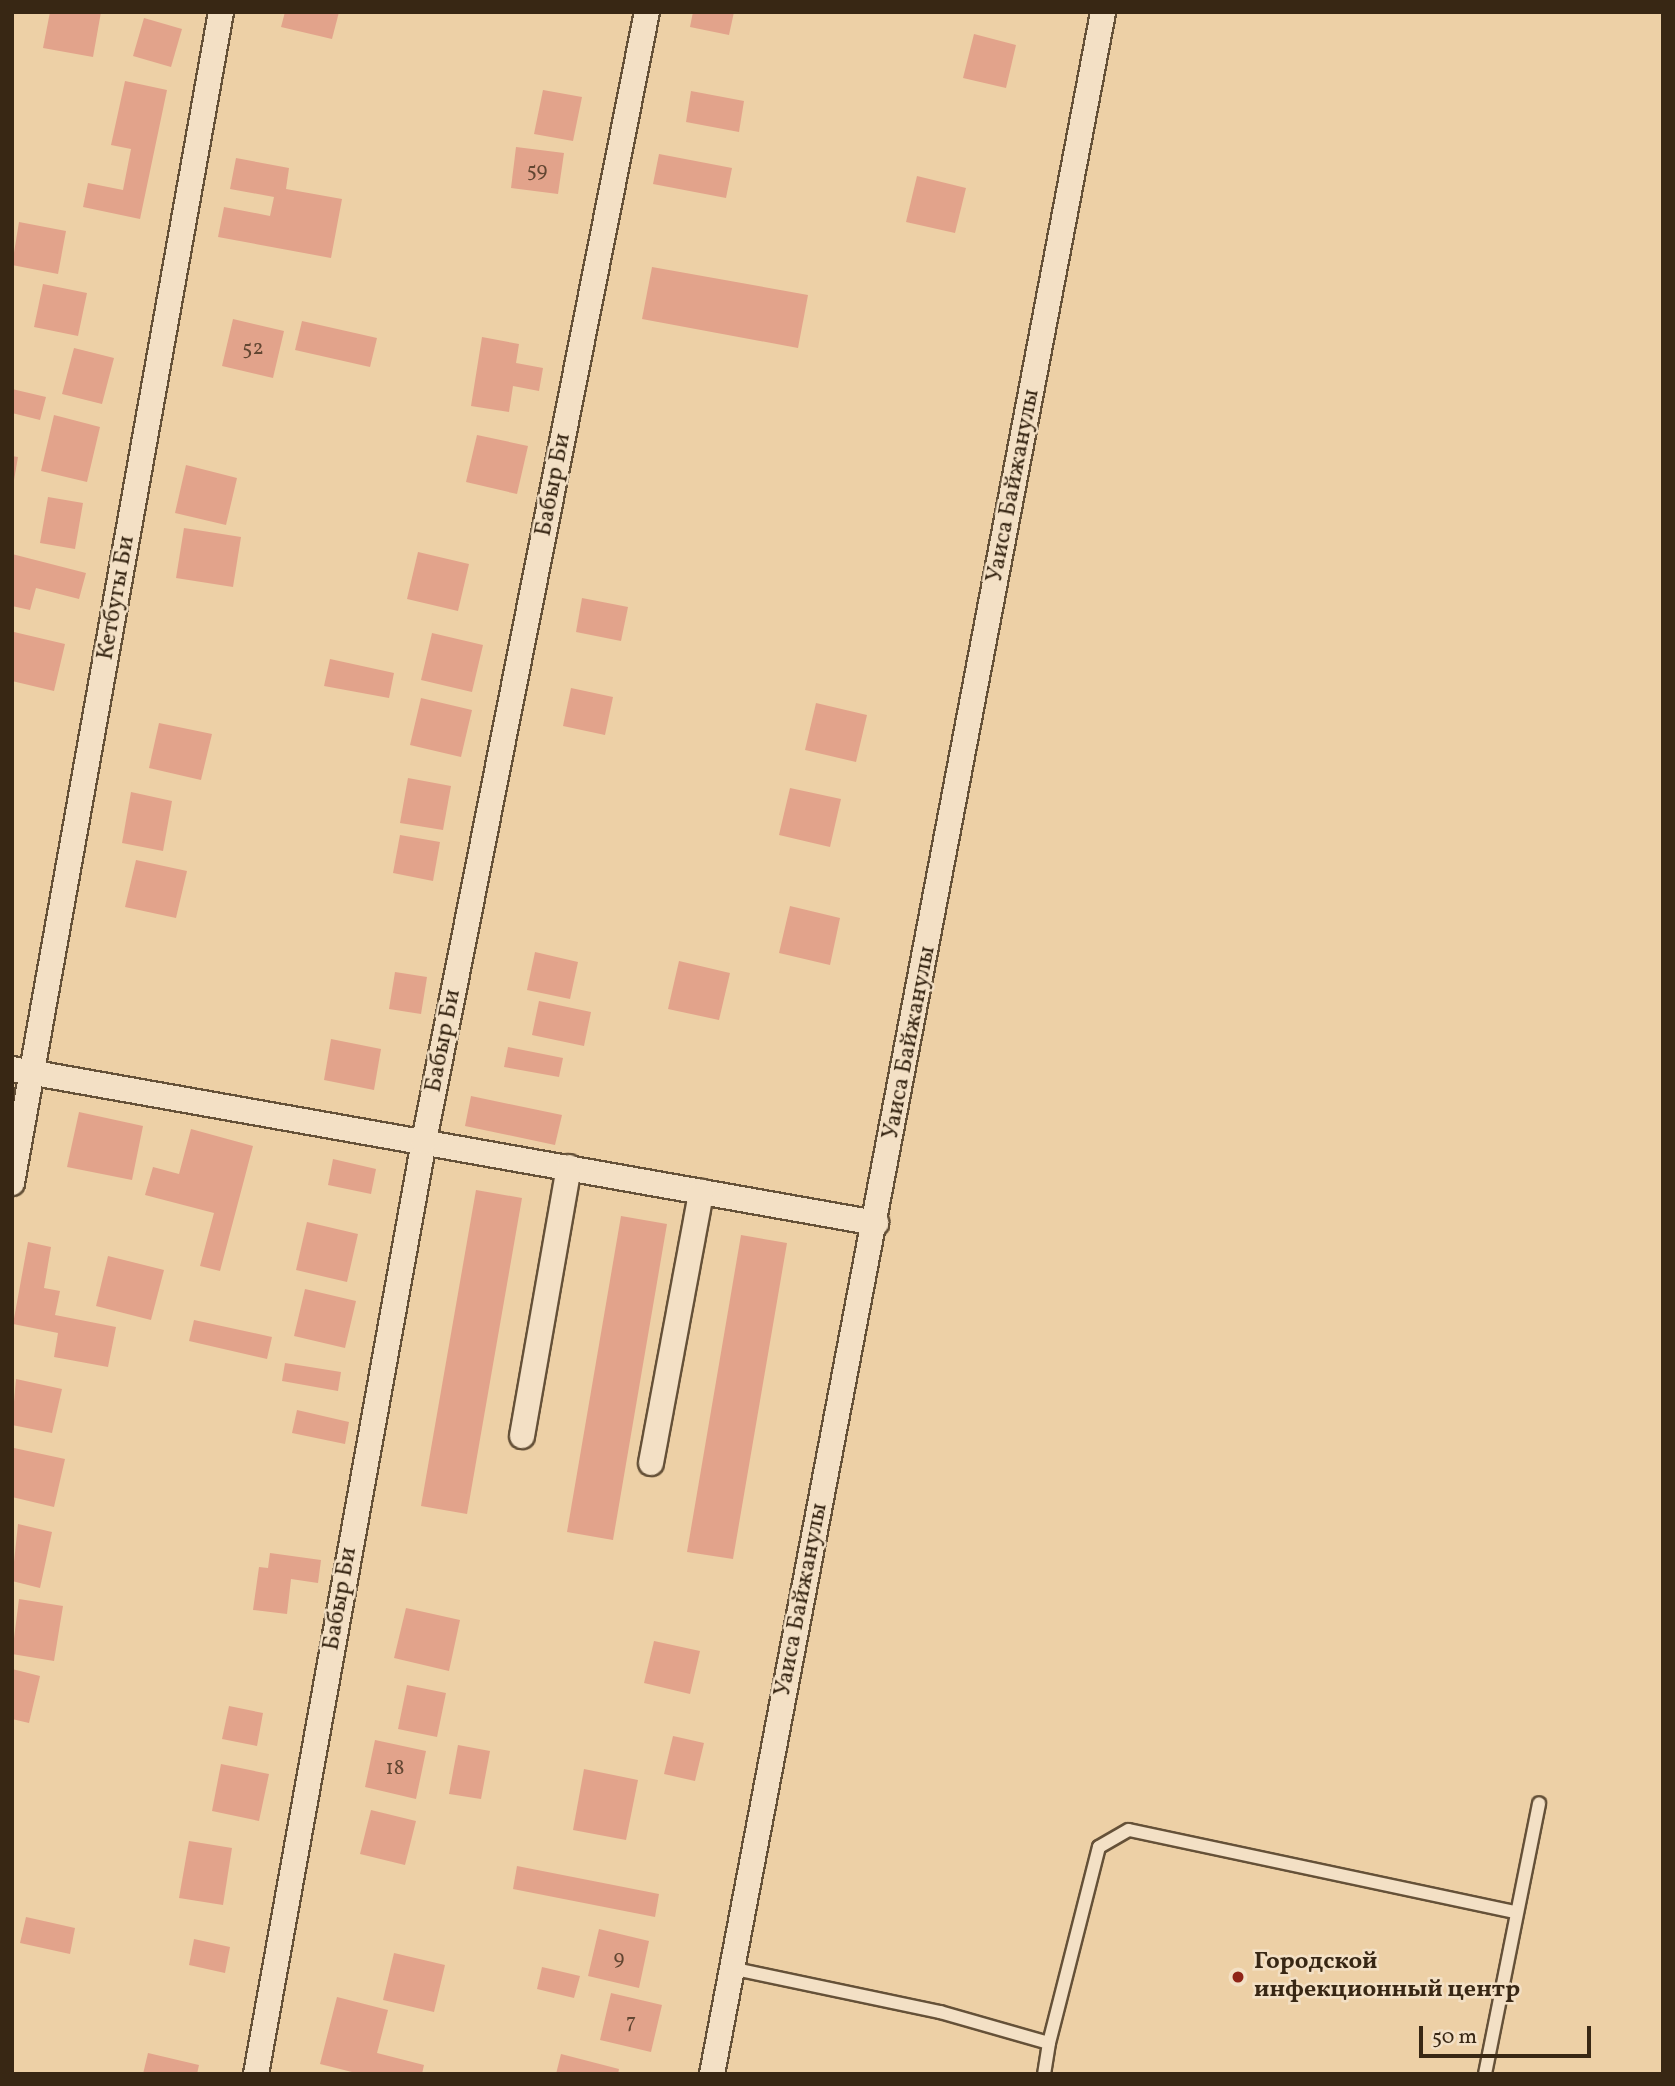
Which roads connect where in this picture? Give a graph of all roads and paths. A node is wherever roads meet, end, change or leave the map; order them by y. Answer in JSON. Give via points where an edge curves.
{"nodes":[{"id":1,"x":221,"y":12,"type":"edge"},
{"id":2,"x":647,"y":12,"type":"edge"},
{"id":3,"x":1103,"y":12,"type":"edge"},
{"id":4,"x":23,"y":1070,"type":"edge"},
{"id":5,"x":424,"y":1141,"type":"junction"},
{"id":6,"x":569,"y":1167,"type":"junction"},
{"id":7,"x":12,"y":1183,"type":"edge"},
{"id":8,"x":701,"y":1192,"type":"junction"},
{"id":9,"x":876,"y":1223,"type":"junction"},
{"id":10,"x":522,"y":1436,"type":"dead end"},
{"id":11,"x":651,"y":1463,"type":"dead end"},
{"id":12,"x":1539,"y":1803,"type":"dead end"},
{"id":13,"x":1516,"y":1912,"type":"junction"},
{"id":14,"x":731,"y":1968,"type":"junction"},
{"id":15,"x":1049,"y":2043,"type":"junction"},
{"id":16,"x":256,"y":2074,"type":"edge"},
{"id":17,"x":712,"y":2074,"type":"edge"},
{"id":18,"x":1044,"y":2074,"type":"edge"},
{"id":19,"x":1485,"y":2074,"type":"edge"}],
"edges":[{"from":1,"to":4,"type":"street","name":"Кетбугы Би"},
{"from":2,"to":5,"type":"street","name":"Бабыр Би"},
{"from":3,"to":9,"type":"street","name":"Уаиса Байжанулы"},
{"from":4,"to":5,"type":"street"},
{"from":4,"to":7,"type":"street","name":"Кетбугы Би"},
{"from":5,"to":6,"type":"street"},
{"from":5,"to":16,"type":"street","name":"Бабыр Би"},
{"from":6,"to":8,"type":"street"},
{"from":6,"to":10,"type":"street"},
{"from":8,"to":9,"type":"street"},
{"from":8,"to":11,"type":"street"},
{"from":9,"to":14,"type":"street","name":"Уаиса Байжанулы"},
{"from":12,"to":13,"type":"lane"},
{"from":13,"to":15,"type":"lane","via":[[1129,1830],[1099,1847]]},
{"from":13,"to":19,"type":"lane"},
{"from":14,"to":15,"type":"lane","via":[[940,2012]]},
{"from":14,"to":17,"type":"street","name":"Уаиса Байжанулы"},
{"from":15,"to":18,"type":"lane"}]}
